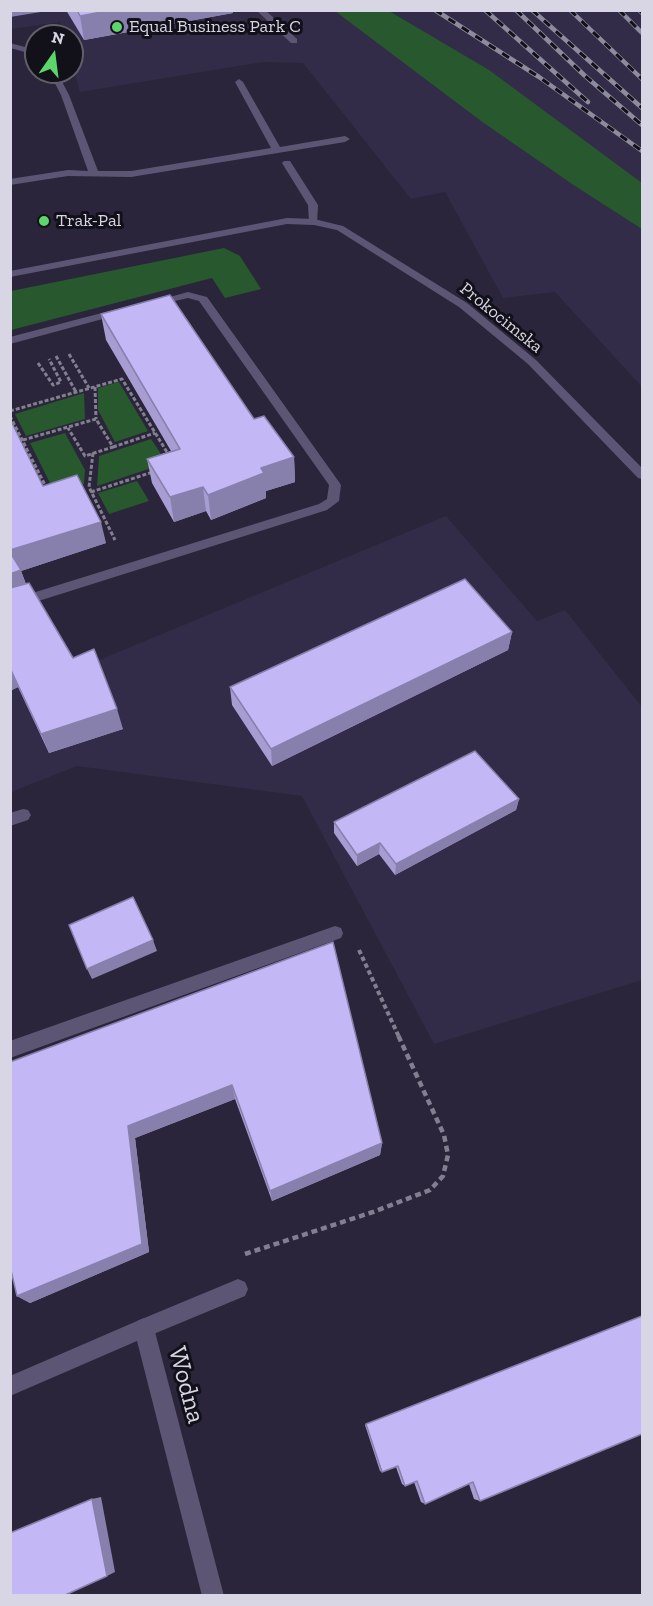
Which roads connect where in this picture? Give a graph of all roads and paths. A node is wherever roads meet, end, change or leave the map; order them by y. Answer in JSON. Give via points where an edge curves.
{"nodes":[{"id":1,"x":260,"y":10,"type":"edge"},
{"id":2,"x":294,"y":41,"type":"dead end"},
{"id":3,"x":238,"y":82,"type":"dead end"},
{"id":4,"x":59,"y":84,"type":"edge"},
{"id":5,"x":345,"y":139,"type":"dead end"},
{"id":6,"x":277,"y":150,"type":"junction"},
{"id":7,"x":287,"y":163,"type":"dead end"},
{"id":8,"x":94,"y":173,"type":"junction"},
{"id":9,"x":10,"y":182,"type":"edge"},
{"id":10,"x":314,"y":222,"type":"junction"},
{"id":11,"x":10,"y":274,"type":"edge"},
{"id":12,"x":10,"y":340,"type":"edge"},
{"id":13,"x":66,"y":348,"type":"dead end"},
{"id":14,"x":33,"y":357,"type":"dead end"},
{"id":15,"x":95,"y":386,"type":"junction"},
{"id":16,"x":89,"y":388,"type":"junction"},
{"id":17,"x":76,"y":392,"type":"junction"},
{"id":18,"x":10,"y":411,"type":"edge"},
{"id":19,"x":10,"y":416,"type":"edge"},
{"id":20,"x":96,"y":419,"type":"junction"},
{"id":21,"x":68,"y":428,"type":"junction"},
{"id":22,"x":155,"y":433,"type":"junction"},
{"id":23,"x":23,"y":440,"type":"junction"},
{"id":24,"x":113,"y":447,"type":"junction"},
{"id":25,"x":93,"y":453,"type":"junction"},
{"id":26,"x":175,"y":465,"type":"edge"},
{"id":27,"x":154,"y":471,"type":"edge"},
{"id":28,"x":642,"y":475,"type":"edge"},
{"id":29,"x":88,"y":487,"type":"junction"},
{"id":30,"x":47,"y":489,"type":"edge"},
{"id":31,"x":79,"y":490,"type":"edge"},
{"id":32,"x":91,"y":492,"type":"junction"},
{"id":33,"x":129,"y":568,"type":"junction"},
{"id":34,"x":10,"y":605,"type":"edge"},
{"id":35,"x":335,"y":933,"type":"joint"},
{"id":36,"x":10,"y":1050,"type":"edge"},
{"id":37,"x":238,"y":1289,"type":"joint"},
{"id":38,"x":144,"y":1328,"type":"junction"},
{"id":39,"x":10,"y":1386,"type":"edge"},
{"id":40,"x":213,"y":1596,"type":"edge"}],
"edges":[{"from":1,"to":2,"type":"street"},
{"from":3,"to":6,"type":"street"},
{"from":4,"to":8,"type":"street"},
{"from":5,"to":6,"type":"street"},
{"from":6,"to":8,"type":"street","via":[[131,174]]},
{"from":7,"to":10,"type":"street","via":[[313,205]]},
{"from":8,"to":9,"type":"street"},
{"from":10,"to":11,"type":"street","name":"Prokocimska","via":[[287,221]]},
{"from":10,"to":28,"type":"street","name":"Prokocimska","via":[[340,228],[462,305],[532,363]]},
{"from":12,"to":33,"type":"street","via":[[188,295],[203,299],[335,484],[333,501],[323,507]]},
{"from":13,"to":16,"type":"path"},
{"from":14,"to":17,"type":"path","via":[[52,385],[61,382],[48,357],[56,355]]},
{"from":15,"to":16,"type":"path"},
{"from":15,"to":20,"type":"path"},
{"from":15,"to":22,"type":"path","via":[[122,379]]},
{"from":16,"to":17,"type":"path"},
{"from":17,"to":18,"type":"path"},
{"from":19,"to":23,"type":"path"},
{"from":20,"to":21,"type":"path"},
{"from":20,"to":24,"type":"path"},
{"from":21,"to":23,"type":"path"},
{"from":21,"to":25,"type":"path","via":[[85,456]]},
{"from":22,"to":24,"type":"path"},
{"from":22,"to":26,"type":"path"},
{"from":23,"to":30,"type":"path"},
{"from":24,"to":25,"type":"path"},
{"from":25,"to":29,"type":"path"},
{"from":27,"to":32,"type":"path"},
{"from":29,"to":31,"type":"path"},
{"from":29,"to":32,"type":"path"},
{"from":32,"to":33,"type":"path"},
{"from":33,"to":34,"type":"street"},
{"from":35,"to":36,"type":"street"},
{"from":35,"to":37,"type":"path","via":[[355,943],[444,1136],[448,1155],[443,1176],[430,1190],[229,1259]]},
{"from":37,"to":38,"type":"street"},
{"from":38,"to":39,"type":"street","name":"Wodna"},
{"from":38,"to":40,"type":"street","name":"Wodna"}]}
